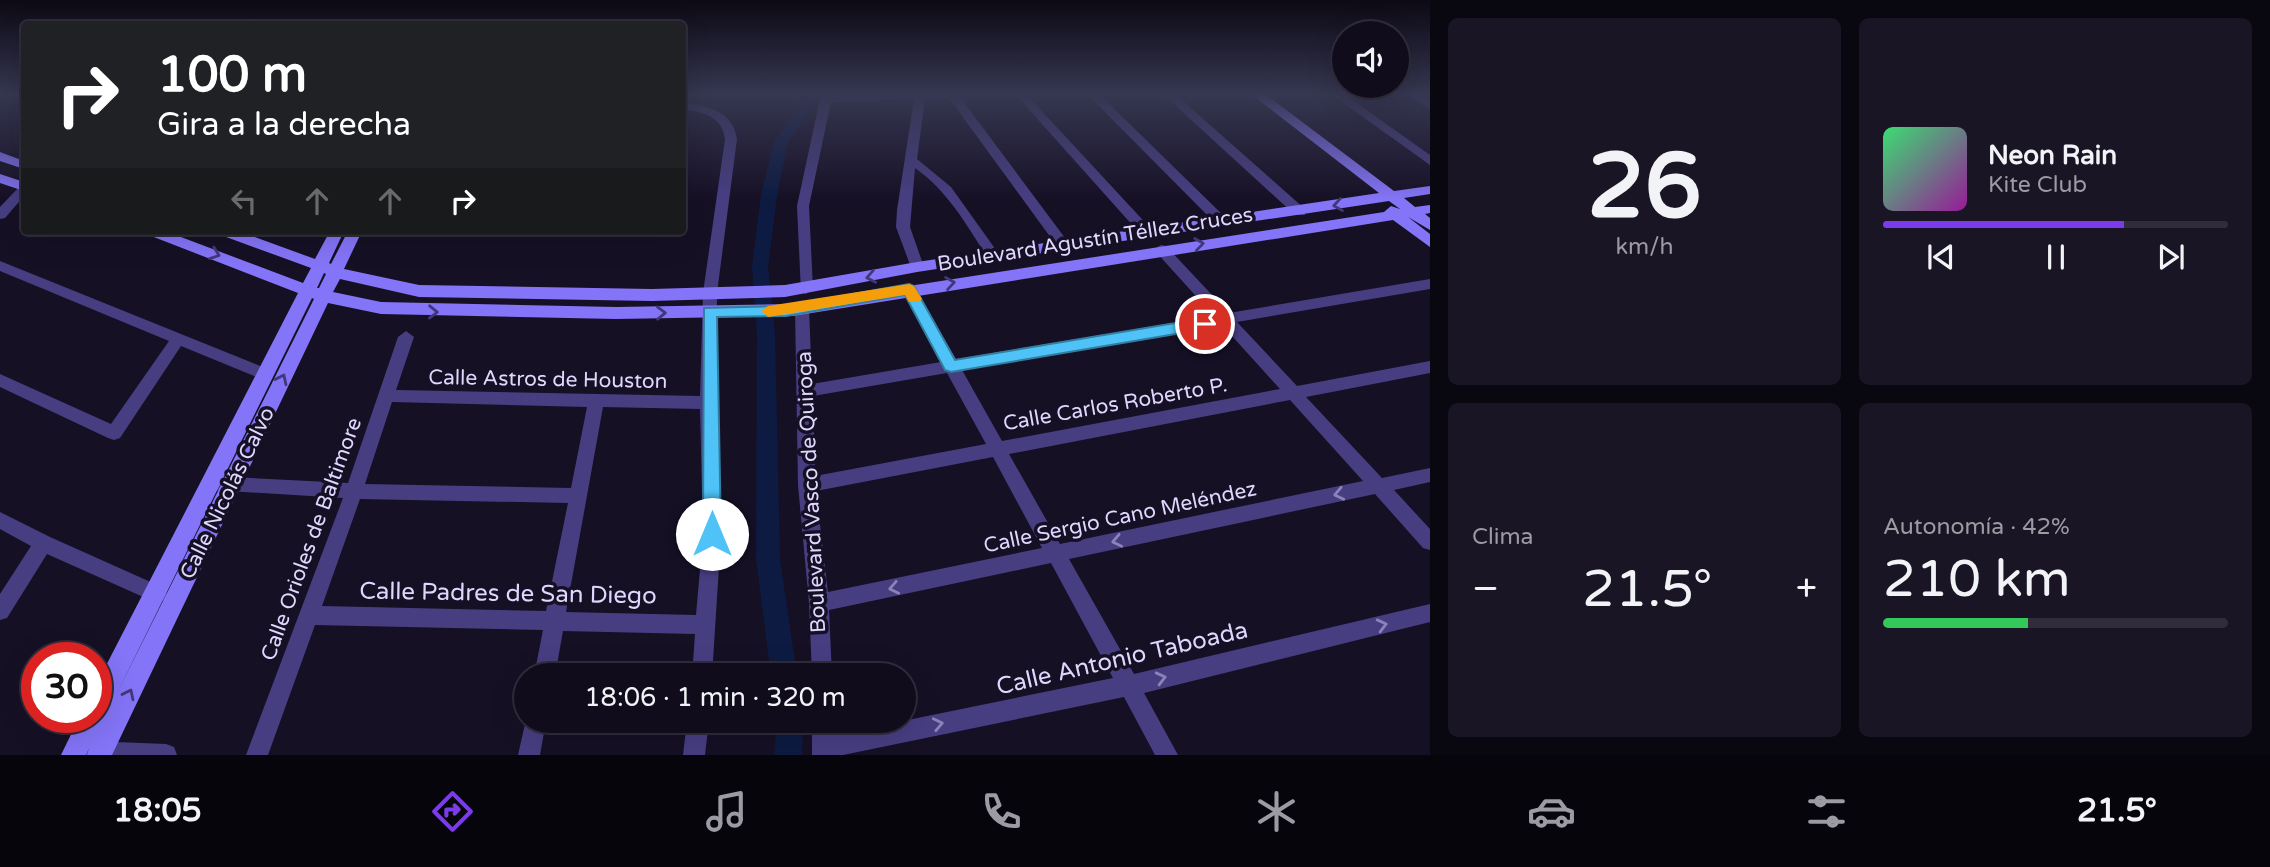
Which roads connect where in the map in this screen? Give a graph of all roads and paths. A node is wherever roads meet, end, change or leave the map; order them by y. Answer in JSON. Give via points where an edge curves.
{"nodes":[{"id":1,"x":731,"y":129,"type":"edge"},
{"id":2,"x":820,"y":129,"type":"edge"},
{"id":3,"x":914,"y":129,"type":"edge"},
{"id":4,"x":978,"y":129,"type":"edge"},
{"id":5,"x":1052,"y":129,"type":"edge"},
{"id":6,"x":1129,"y":129,"type":"edge"},
{"id":7,"x":1207,"y":129,"type":"edge"},
{"id":8,"x":1295,"y":129,"type":"edge"},
{"id":9,"x":1300,"y":129,"type":"edge"},
{"id":10,"x":1385,"y":129,"type":"edge"},
{"id":11,"x":0,"y":156,"type":"edge"},
{"id":12,"x":909,"y":159,"type":"junction"},
{"id":13,"x":1430,"y":161,"type":"edge"},
{"id":14,"x":21,"y":164,"type":"edge"},
{"id":15,"x":0,"y":178,"type":"edge"},
{"id":16,"x":21,"y":187,"type":"edge"},
{"id":17,"x":1430,"y":190,"type":"edge"},
{"id":18,"x":21,"y":191,"type":"edge"},
{"id":19,"x":1393,"y":196,"type":"junction"},
{"id":20,"x":1376,"y":199,"type":"junction"},
{"id":21,"x":1430,"y":209,"type":"edge"},
{"id":22,"x":1300,"y":212,"type":"junction"},
{"id":23,"x":1413,"y":212,"type":"junction"},
{"id":24,"x":0,"y":215,"type":"edge"},
{"id":25,"x":1395,"y":215,"type":"junction"},
{"id":26,"x":1223,"y":222,"type":"junction"},
{"id":27,"x":1430,"y":225,"type":"edge"},
{"id":28,"x":1147,"y":234,"type":"junction"},
{"id":29,"x":162,"y":235,"type":"edge"},
{"id":30,"x":234,"y":235,"type":"edge"},
{"id":31,"x":336,"y":235,"type":"edge"},
{"id":32,"x":352,"y":235,"type":"edge"},
{"id":33,"x":1430,"y":242,"type":"edge"},
{"id":34,"x":1064,"y":246,"type":"junction"},
{"id":35,"x":1161,"y":249,"type":"junction"},
{"id":36,"x":994,"y":257,"type":"junction"},
{"id":37,"x":0,"y":266,"type":"edge"},
{"id":38,"x":917,"y":267,"type":"junction"},
{"id":39,"x":327,"y":269,"type":"junction"},
{"id":40,"x":1430,"y":284,"type":"edge"},
{"id":41,"x":806,"y":289,"type":"junction"},
{"id":42,"x":909,"y":289,"type":"junction"},
{"id":43,"x":315,"y":292,"type":"junction"},
{"id":44,"x":710,"y":293,"type":"junction"},
{"id":45,"x":794,"y":310,"type":"junction"},
{"id":46,"x":709,"y":312,"type":"junction"},
{"id":47,"x":1228,"y":320,"type":"junction"},
{"id":48,"x":406,"y":337,"type":"dead end"},
{"id":49,"x":178,"y":339,"type":"junction"},
{"id":50,"x":951,"y":366,"type":"junction"},
{"id":51,"x":1430,"y":367,"type":"edge"},
{"id":52,"x":264,"y":374,"type":"junction"},
{"id":53,"x":0,"y":380,"type":"edge"},
{"id":54,"x":806,"y":391,"type":"junction"},
{"id":55,"x":1297,"y":394,"type":"junction"},
{"id":56,"x":387,"y":396,"type":"junction"},
{"id":57,"x":596,"y":401,"type":"junction"},
{"id":58,"x":708,"y":403,"type":"junction"},
{"id":59,"x":999,"y":449,"type":"junction"},
{"id":60,"x":1430,"y":475,"type":"edge"},
{"id":61,"x":211,"y":483,"type":"junction"},
{"id":62,"x":232,"y":485,"type":"junction"},
{"id":63,"x":807,"y":485,"type":"junction"},
{"id":64,"x":1379,"y":486,"type":"junction"},
{"id":65,"x":354,"y":491,"type":"junction"},
{"id":66,"x":578,"y":496,"type":"junction"},
{"id":67,"x":0,"y":520,"type":"edge"},
{"id":68,"x":1430,"y":542,"type":"edge"},
{"id":69,"x":43,"y":543,"type":"junction"},
{"id":70,"x":1055,"y":555,"type":"junction"},
{"id":71,"x":157,"y":594,"type":"junction"},
{"id":72,"x":819,"y":603,"type":"junction"},
{"id":73,"x":0,"y":611,"type":"edge"},
{"id":74,"x":1430,"y":613,"type":"edge"},
{"id":75,"x":308,"y":615,"type":"junction"},
{"id":76,"x":554,"y":620,"type":"junction"},
{"id":77,"x":707,"y":625,"type":"junction"},
{"id":78,"x":546,"y":663,"type":"edge"},
{"id":79,"x":703,"y":663,"type":"edge"},
{"id":80,"x":821,"y":663,"type":"edge"},
{"id":81,"x":112,"y":680,"type":"edge"},
{"id":82,"x":1128,"y":686,"type":"junction"},
{"id":83,"x":84,"y":733,"type":"edge"},
{"id":84,"x":533,"y":733,"type":"edge"},
{"id":85,"x":697,"y":733,"type":"edge"},
{"id":86,"x":823,"y":733,"type":"edge"},
{"id":87,"x":823,"y":751,"type":"edge"},
{"id":88,"x":74,"y":753,"type":"edge"},
{"id":89,"x":100,"y":754,"type":"edge"},
{"id":90,"x":166,"y":755,"type":"edge"},
{"id":91,"x":257,"y":755,"type":"edge"},
{"id":92,"x":529,"y":755,"type":"edge"},
{"id":93,"x":694,"y":755,"type":"edge"},
{"id":94,"x":1167,"y":755,"type":"edge"}],
"edges":[{"from":1,"to":44,"type":"street"},
{"from":2,"to":41,"type":"street","via":[[803,206]]},
{"from":3,"to":12,"type":"street"},
{"from":4,"to":34,"type":"street"},
{"from":5,"to":28,"type":"street"},
{"from":6,"to":26,"type":"street"},
{"from":7,"to":22,"type":"street"},
{"from":8,"to":20,"type":"street"},
{"from":9,"to":19,"type":"street"},
{"from":10,"to":13,"type":"street"},
{"from":11,"to":14,"type":"street"},
{"from":12,"to":36,"type":"street","via":[[928,169],[949,190]]},
{"from":12,"to":38,"type":"street","via":[[903,228]]},
{"from":15,"to":16,"type":"street"},
{"from":17,"to":19,"type":"street","name":"Boulevard Agustín Téllez Cruces"},
{"from":18,"to":24,"type":"street"},
{"from":19,"to":20,"type":"street","name":"Boulevard Agustín Téllez Cruces"},
{"from":19,"to":23,"type":"street"},
{"from":20,"to":22,"type":"street","name":"Boulevard Agustín Téllez Cruces","one_way":true},
{"from":20,"to":25,"type":"street"},
{"from":21,"to":23,"type":"street","name":"Boulevard Agustín Téllez Cruces"},
{"from":22,"to":26,"type":"street","name":"Boulevard Agustín Téllez Cruces"},
{"from":23,"to":25,"type":"street","name":"Boulevard Agustín Téllez Cruces"},
{"from":23,"to":27,"type":"street"},
{"from":25,"to":33,"type":"street"},
{"from":35,"to":25,"type":"street","name":"Boulevard Agustín Téllez Cruces","one_way":true},
{"from":26,"to":28,"type":"street","name":"Boulevard Agustín Téllez Cruces"},
{"from":28,"to":34,"type":"street","name":"Boulevard Agustín Téllez Cruces"},
{"from":29,"to":43,"type":"street","name":"Boulevard Agustín Téllez Cruces","one_way":true},
{"from":30,"to":39,"type":"street","name":"Boulevard Agustín Téllez Cruces"},
{"from":31,"to":39,"type":"street","name":"Calle Nicolás Calvo"},
{"from":32,"to":39,"type":"street","name":"Calle Nicolás Calvo"},
{"from":34,"to":36,"type":"street","name":"Boulevard Agustín Téllez Cruces"},
{"from":42,"to":35,"type":"street","name":"Boulevard Agustín Téllez Cruces","one_way":true},
{"from":35,"to":47,"type":"street"},
{"from":36,"to":38,"type":"street","name":"Boulevard Agustín Téllez Cruces"},
{"from":37,"to":49,"type":"street"},
{"from":38,"to":41,"type":"street","name":"Boulevard Agustín Téllez Cruces","one_way":true},
{"from":39,"to":43,"type":"street","name":"Calle Nicolás Calvo"},
{"from":39,"to":44,"type":"street","name":"Boulevard Agustín Téllez Cruces","via":[[383,286],[419,291]]},
{"from":40,"to":47,"type":"street"},
{"from":41,"to":44,"type":"street","name":"Boulevard Agustín Téllez Cruces"},
{"from":42,"to":45,"type":"street","name":"Boulevard Agustín Téllez Cruces"},
{"from":42,"to":50,"type":"street"},
{"from":43,"to":46,"type":"street","name":"Boulevard Agustín Téllez Cruces","one_way":true,"via":[[411,311]]},
{"from":43,"to":52,"type":"street","name":"Calle Nicolás Calvo"},
{"from":62,"to":43,"type":"street","name":"Calle Nicolás Calvo","one_way":true},
{"from":44,"to":46,"type":"street"},
{"from":45,"to":46,"type":"street","name":"Boulevard Agustín Téllez Cruces"},
{"from":45,"to":54,"type":"street","name":"Boulevard Vasco de Quiroga"},
{"from":46,"to":58,"type":"street"},
{"from":47,"to":50,"type":"street"},
{"from":47,"to":55,"type":"street"},
{"from":48,"to":56,"type":"street","name":"Calle Orioles de Baltimore"},
{"from":49,"to":52,"type":"street"},
{"from":49,"to":53,"type":"street","via":[[114,433]]},
{"from":50,"to":54,"type":"street"},
{"from":50,"to":59,"type":"street"},
{"from":51,"to":55,"type":"street","name":"Calle Carlos Roberto P."},
{"from":52,"to":61,"type":"street","name":"Calle Nicolás Calvo"},
{"from":54,"to":63,"type":"street","name":"Boulevard Vasco de Quiroga"},
{"from":55,"to":59,"type":"street","name":"Calle Carlos Roberto P."},
{"from":55,"to":64,"type":"street"},
{"from":56,"to":57,"type":"street","name":"Calle Astros de Houston"},
{"from":56,"to":65,"type":"street","name":"Calle Orioles de Baltimore"},
{"from":57,"to":58,"type":"street","name":"Calle Astros de Houston"},
{"from":57,"to":66,"type":"street"},
{"from":58,"to":77,"type":"street","via":[[712,534]]},
{"from":59,"to":63,"type":"street","name":"Calle Carlos Roberto P."},
{"from":59,"to":70,"type":"street"},
{"from":60,"to":64,"type":"street","name":"Calle Sergio Cano Meléndez"},
{"from":61,"to":62,"type":"street"},
{"from":61,"to":71,"type":"street","name":"Calle Nicolás Calvo"},
{"from":62,"to":65,"type":"street"},
{"from":89,"to":62,"type":"street","name":"Calle Nicolás Calvo","one_way":true},
{"from":63,"to":72,"type":"street","name":"Boulevard Vasco de Quiroga"},
{"from":64,"to":68,"type":"street"},
{"from":64,"to":70,"type":"street","name":"Calle Sergio Cano Meléndez","one_way":true},
{"from":65,"to":66,"type":"street"},
{"from":65,"to":75,"type":"street","name":"Calle Orioles de Baltimore"},
{"from":66,"to":76,"type":"street"},
{"from":67,"to":69,"type":"street"},
{"from":69,"to":71,"type":"street"},
{"from":69,"to":73,"type":"street"},
{"from":70,"to":72,"type":"street","name":"Calle Sergio Cano Meléndez","one_way":true},
{"from":70,"to":82,"type":"street"},
{"from":71,"to":81,"type":"street","name":"Calle Nicolás Calvo"},
{"from":72,"to":80,"type":"street","name":"Boulevard Vasco de Quiroga"},
{"from":82,"to":74,"type":"street","name":"Calle Antonio Taboada","one_way":true},
{"from":75,"to":76,"type":"street","name":"Calle Padres de San Diego"},
{"from":75,"to":91,"type":"street","name":"Calle Orioles de Baltimore"},
{"from":76,"to":77,"type":"street","name":"Calle Padres de San Diego"},
{"from":76,"to":78,"type":"street"},
{"from":77,"to":79,"type":"street"},
{"from":87,"to":82,"type":"street","name":"Calle Antonio Taboada","one_way":true},
{"from":82,"to":94,"type":"street"},
{"from":83,"to":88,"type":"street"},
{"from":84,"to":92,"type":"street"},
{"from":85,"to":93,"type":"street"},
{"from":86,"to":87,"type":"street"},
{"from":88,"to":89,"type":"street"},
{"from":89,"to":90,"type":"street"}]}
